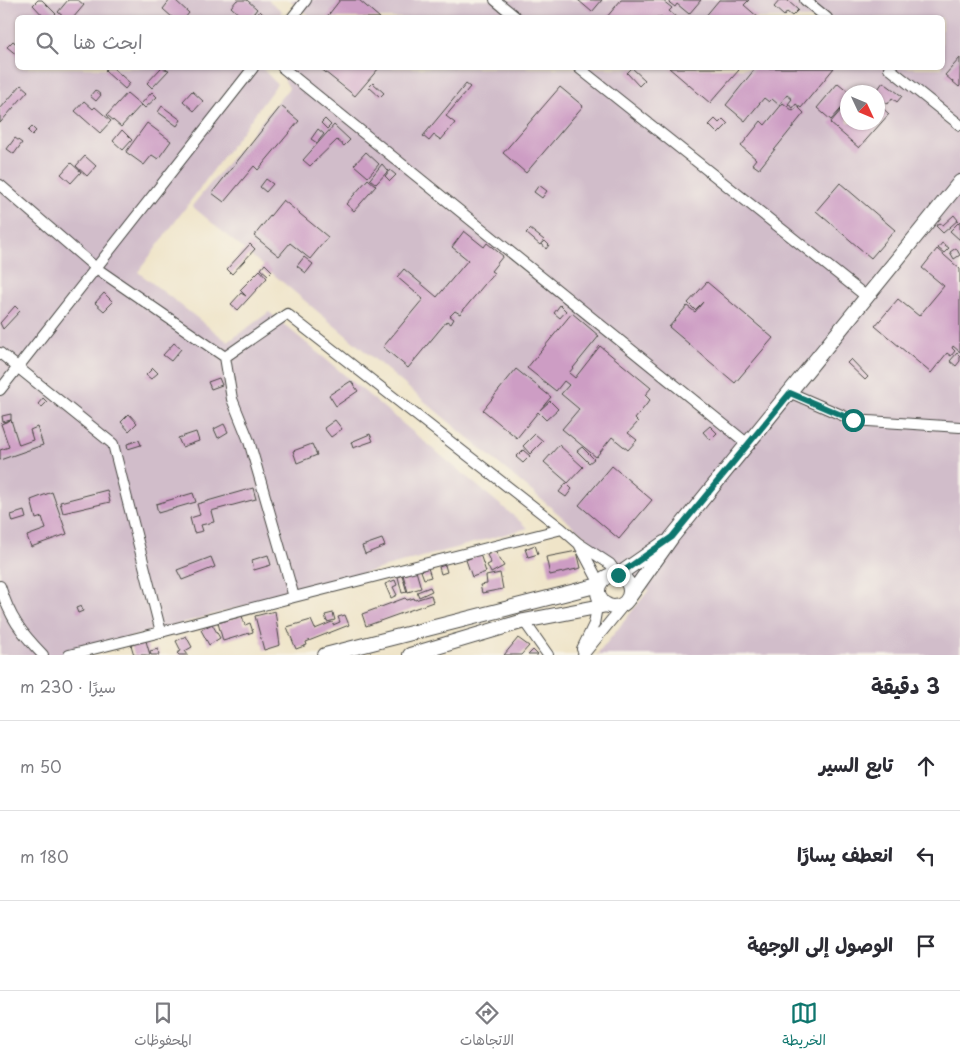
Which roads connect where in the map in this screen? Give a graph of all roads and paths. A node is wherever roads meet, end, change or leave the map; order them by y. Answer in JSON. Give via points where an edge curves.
{"nodes":[{"id":1,"x":306,"y":0,"type":"edge"},
{"id":2,"x":495,"y":0,"type":"edge"},
{"id":3,"x":805,"y":0,"type":"edge"},
{"id":4,"x":294,"y":15,"type":"edge"},
{"id":5,"x":512,"y":15,"type":"edge"},
{"id":6,"x":822,"y":15,"type":"edge"},
{"id":7,"x":251,"y":70,"type":"edge"},
{"id":8,"x":285,"y":70,"type":"edge"},
{"id":9,"x":582,"y":70,"type":"edge"},
{"id":10,"x":891,"y":70,"type":"edge"},
{"id":11,"x":960,"y":125,"type":"edge"},
{"id":12,"x":960,"y":182,"type":"edge"},
{"id":13,"x":0,"y":185,"type":"edge"},
{"id":14,"x":96,"y":268,"type":"junction"},
{"id":15,"x":867,"y":297,"type":"junction"},
{"id":16,"x":0,"y":353,"type":"edge"},
{"id":17,"x":225,"y":357,"type":"junction"},
{"id":18,"x":19,"y":367,"type":"junction"},
{"id":19,"x":0,"y":390,"type":"edge"},
{"id":20,"x":790,"y":393,"type":"junction"},
{"id":21,"x":960,"y":427,"type":"edge"},
{"id":22,"x":749,"y":445,"type":"junction"},
{"id":23,"x":562,"y":529,"type":"junction"},
{"id":24,"x":672,"y":537,"type":"junction"},
{"id":25,"x":578,"y":544,"type":"junction"},
{"id":26,"x":618,"y":575,"type":"junction"},
{"id":27,"x":0,"y":586,"type":"edge"},
{"id":28,"x":582,"y":589,"type":"junction"},
{"id":29,"x":294,"y":597,"type":"junction"},
{"id":30,"x":598,"y":597,"type":"junction"},
{"id":31,"x":627,"y":600,"type":"junction"},
{"id":32,"x":524,"y":621,"type":"junction"},
{"id":33,"x":161,"y":632,"type":"junction"},
{"id":34,"x":43,"y":655,"type":"edge"},
{"id":35,"x":69,"y":655,"type":"edge"},
{"id":36,"x":325,"y":655,"type":"edge"},
{"id":37,"x":413,"y":655,"type":"edge"},
{"id":38,"x":548,"y":655,"type":"edge"},
{"id":39,"x":579,"y":655,"type":"edge"},
{"id":40,"x":583,"y":655,"type":"edge"}],
"edges":[{"from":1,"to":4,"type":"street"},
{"from":2,"to":5,"type":"street"},
{"from":3,"to":6,"type":"street"},
{"from":7,"to":14,"type":"street"},
{"from":8,"to":22,"type":"street"},
{"from":9,"to":15,"type":"street"},
{"from":10,"to":11,"type":"street"},
{"from":12,"to":15,"type":"street"},
{"from":13,"to":14,"type":"street"},
{"from":14,"to":17,"type":"street"},
{"from":14,"to":18,"type":"street"},
{"from":15,"to":20,"type":"street"},
{"from":16,"to":18,"type":"street"},
{"from":17,"to":23,"type":"street","via":[[287,314]]},
{"from":17,"to":29,"type":"street","via":[[232,400],[249,441]]},
{"from":18,"to":19,"type":"street"},
{"from":18,"to":33,"type":"street","via":[[113,444]]},
{"from":20,"to":21,"type":"street","via":[[853,420]]},
{"from":20,"to":22,"type":"street"},
{"from":22,"to":24,"type":"street"},
{"from":23,"to":25,"type":"street"},
{"from":23,"to":29,"type":"street"},
{"from":24,"to":26,"type":"street"},
{"from":24,"to":31,"type":"street"},
{"from":25,"to":26,"type":"street","via":[[610,564]]},
{"from":25,"to":30,"type":"street"},
{"from":26,"to":30,"type":"street","via":[[607,576]]},
{"from":26,"to":31,"type":"street","via":[[629,585]]},
{"from":27,"to":34,"type":"street","via":[[18,628]]},
{"from":28,"to":30,"type":"street"},
{"from":28,"to":30,"type":"street","via":[[589,600]]},
{"from":28,"to":36,"type":"street"},
{"from":29,"to":33,"type":"street"},
{"from":30,"to":31,"type":"street","via":[[617,606]]},
{"from":30,"to":32,"type":"street"},
{"from":30,"to":39,"type":"street","via":[[593,629]]},
{"from":31,"to":40,"type":"street"},
{"from":32,"to":37,"type":"street"},
{"from":32,"to":38,"type":"street"},
{"from":33,"to":35,"type":"street"}]}
